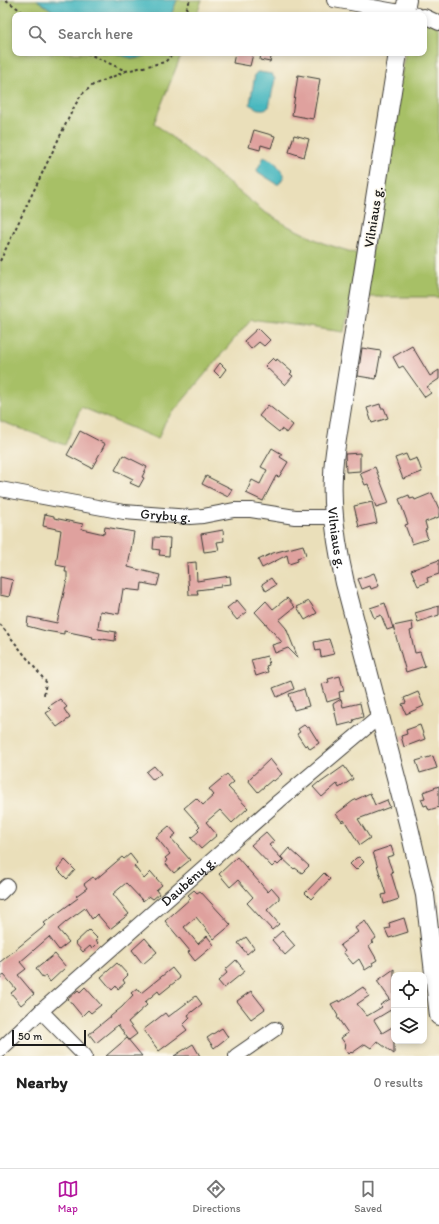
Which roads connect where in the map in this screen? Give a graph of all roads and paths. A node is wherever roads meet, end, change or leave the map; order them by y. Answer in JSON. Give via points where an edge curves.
{"nodes":[{"id":1,"x":6,"y":0,"type":"edge"},
{"id":2,"x":190,"y":0,"type":"edge"},
{"id":3,"x":334,"y":0,"type":"edge"},
{"id":4,"x":408,"y":9,"type":"edge"},
{"id":5,"x":23,"y":12,"type":"edge"},
{"id":6,"x":185,"y":12,"type":"edge"},
{"id":7,"x":427,"y":17,"type":"edge"},
{"id":8,"x":439,"y":23,"type":"edge"},
{"id":9,"x":94,"y":56,"type":"edge"},
{"id":10,"x":171,"y":56,"type":"edge"},
{"id":11,"x":398,"y":56,"type":"edge"},
{"id":12,"x":126,"y":71,"type":"junction"},
{"id":13,"x":0,"y":260,"type":"edge"},
{"id":14,"x":0,"y":489,"type":"edge"},
{"id":15,"x":334,"y":517,"type":"junction"},
{"id":16,"x":0,"y":624,"type":"edge"},
{"id":17,"x":44,"y":695,"type":"dead end"},
{"id":18,"x":380,"y":716,"type":"junction"},
{"id":19,"x":42,"y":1011,"type":"junction"},
{"id":20,"x":439,"y":1016,"type":"edge"},
{"id":21,"x":275,"y":1029,"type":"dead end"},
{"id":22,"x":0,"y":1050,"type":"edge"},
{"id":23,"x":85,"y":1056,"type":"edge"},
{"id":24,"x":236,"y":1056,"type":"edge"}],
"edges":[{"from":1,"to":5,"type":"path"},
{"from":2,"to":6,"type":"path"},
{"from":3,"to":4,"type":"street"},
{"from":7,"to":8,"type":"street"},
{"from":9,"to":12,"type":"path"},
{"from":10,"to":12,"type":"path","via":[[165,62]]},
{"from":11,"to":15,"type":"main road","name":"Vilniaus g.","via":[[337,439],[333,476]]},
{"from":12,"to":13,"type":"path","via":[[93,85],[81,95]]},
{"from":14,"to":15,"type":"street","name":"Grybų g.","via":[[124,512],[190,517],[251,510],[295,517]]},
{"from":15,"to":18,"type":"main road","name":"Vilniaus g.","via":[[345,583]]},
{"from":16,"to":17,"type":"path","via":[[46,682]]},
{"from":18,"to":19,"type":"street","name":"Daubėnų g.","via":[[279,801]]},
{"from":18,"to":20,"type":"main road","name":"Vilniaus g.","via":[[425,895]]},
{"from":19,"to":22,"type":"street","name":"Daubėnų g."},
{"from":19,"to":23,"type":"street"},
{"from":21,"to":24,"type":"street"}]}
